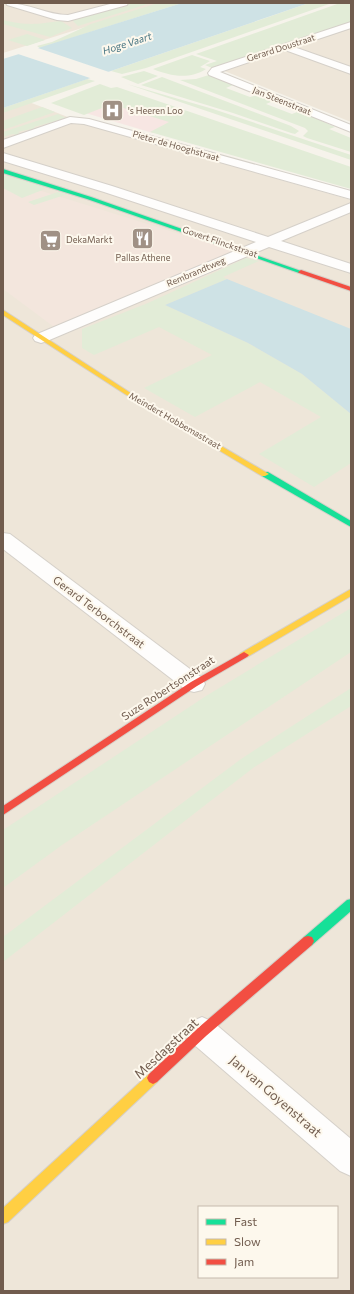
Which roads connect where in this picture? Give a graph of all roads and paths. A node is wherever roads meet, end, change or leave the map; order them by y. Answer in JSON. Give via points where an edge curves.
{"nodes":[{"id":1,"x":10,"y":3,"type":"edge"},
{"id":2,"x":124,"y":3,"type":"edge"},
{"id":3,"x":351,"y":25,"type":"edge"},
{"id":4,"x":285,"y":47,"type":"junction"},
{"id":5,"x":351,"y":72,"type":"edge"},
{"id":6,"x":213,"y":73,"type":"joint"},
{"id":7,"x":351,"y":129,"type":"edge"},
{"id":8,"x":3,"y":144,"type":"edge"},
{"id":9,"x":3,"y":157,"type":"edge"},
{"id":10,"x":3,"y":171,"type":"edge"},
{"id":11,"x":108,"y":189,"type":"junction"},
{"id":12,"x":351,"y":196,"type":"edge"},
{"id":13,"x":89,"y":198,"type":"junction"},
{"id":14,"x":351,"y":207,"type":"edge"},
{"id":15,"x":270,"y":242,"type":"junction"},
{"id":16,"x":245,"y":251,"type":"junction"},
{"id":17,"x":351,"y":269,"type":"edge"},
{"id":18,"x":351,"y":288,"type":"edge"},
{"id":19,"x":3,"y":312,"type":"edge"},
{"id":20,"x":41,"y":338,"type":"junction"},
{"id":21,"x":351,"y":524,"type":"edge"},
{"id":22,"x":3,"y":539,"type":"edge"},
{"id":23,"x":351,"y":592,"type":"edge"},
{"id":24,"x":194,"y":684,"type":"junction"},
{"id":25,"x":3,"y":811,"type":"edge"},
{"id":26,"x":351,"y":904,"type":"edge"},
{"id":27,"x":202,"y":1032,"type":"junction"},
{"id":28,"x":351,"y":1160,"type":"edge"},
{"id":29,"x":3,"y":1217,"type":"edge"}],
"edges":[{"from":1,"to":2,"type":"street","via":[[60,18]]},
{"from":3,"to":4,"type":"street","name":"Gerard Doustraat"},
{"from":4,"to":5,"type":"street"},
{"from":4,"to":6,"type":"street","name":"Gerard Doustraat"},
{"from":6,"to":7,"type":"street","name":"Jan Steenstraat"},
{"from":8,"to":12,"type":"street","name":"Pieter de Hooghstraat","via":[[70,120],[85,121]]},
{"from":9,"to":11,"type":"street","name":"Govert Flinckstraat"},
{"from":10,"to":13,"type":"street","name":"Govert Flinckstraat"},
{"from":11,"to":13,"type":"street"},
{"from":11,"to":15,"type":"street","name":"Govert Flinckstraat"},
{"from":13,"to":16,"type":"street","name":"Govert Flinckstraat"},
{"from":14,"to":15,"type":"street","name":"Rembrandtweg"},
{"from":15,"to":16,"type":"street","name":"Rembrandtweg"},
{"from":15,"to":17,"type":"street","name":"Govert Flinckstraat"},
{"from":16,"to":18,"type":"street","name":"Govert Flinckstraat"},
{"from":16,"to":20,"type":"street","name":"Rembrandtweg"},
{"from":19,"to":20,"type":"street","name":"Meindert Hobbemastraat"},
{"from":20,"to":21,"type":"street","name":"Meindert Hobbemastraat","via":[[127,393]]},
{"from":22,"to":24,"type":"street","name":"Gerard Terborchstraat"},
{"from":23,"to":24,"type":"street","name":"Suze Robertsonstraat"},
{"from":24,"to":25,"type":"street","name":"Suze Robertsonstraat"},
{"from":26,"to":27,"type":"street","name":"Mesdagstraat"},
{"from":27,"to":28,"type":"street","name":"Jan van Goyenstraat"},
{"from":27,"to":29,"type":"street","name":"Mesdagstraat"}]}
